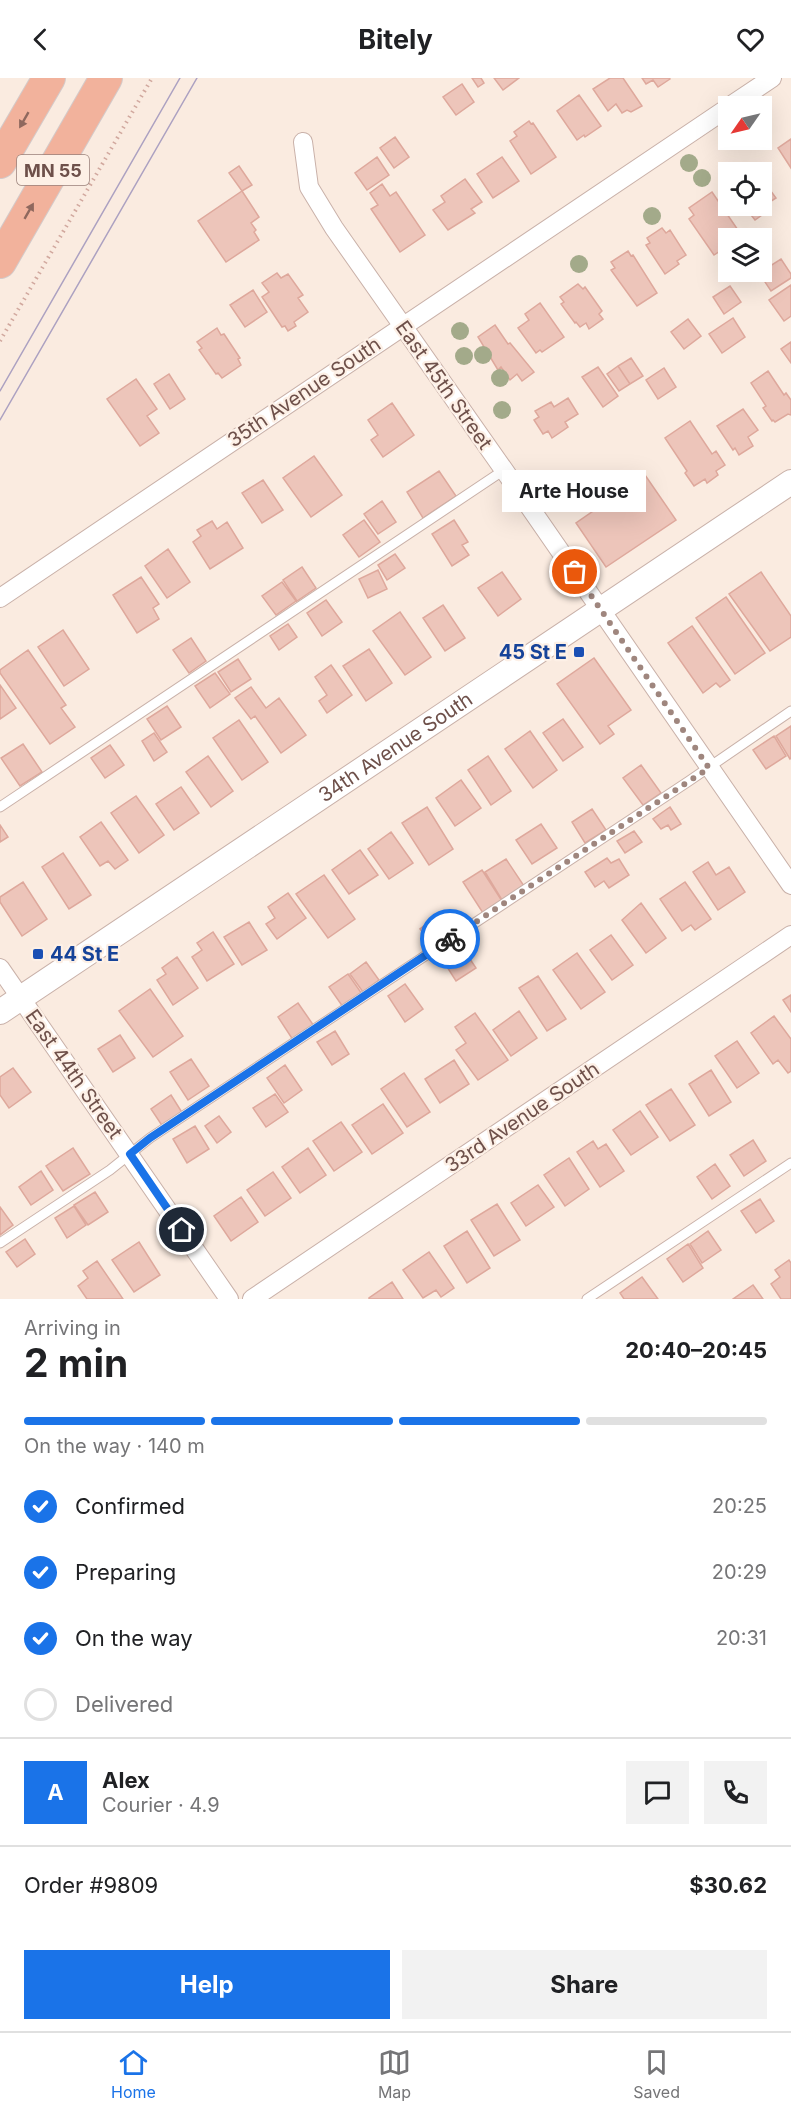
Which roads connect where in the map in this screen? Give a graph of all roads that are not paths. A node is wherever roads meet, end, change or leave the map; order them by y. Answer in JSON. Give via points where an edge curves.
{"nodes":[{"id":1,"x":49,"y":78,"type":"edge"},
{"id":2,"x":106,"y":78,"type":"edge"},
{"id":3,"x":772,"y":78,"type":"edge"},
{"id":4,"x":746,"y":96,"type":"edge"},
{"id":5,"x":718,"y":115,"type":"edge"},
{"id":6,"x":303,"y":142,"type":"dead end"},
{"id":7,"x":0,"y":162,"type":"edge"},
{"id":8,"x":0,"y":262,"type":"edge"},
{"id":9,"x":403,"y":326,"type":"junction"},
{"id":10,"x":504,"y":470,"type":"junction"},
{"id":11,"x":791,"y":482,"type":"edge"},
{"id":12,"x":0,"y":598,"type":"edge"},
{"id":13,"x":602,"y":610,"type":"junction"},
{"id":14,"x":791,"y":711,"type":"edge"},
{"id":15,"x":709,"y":768,"type":"junction"},
{"id":16,"x":0,"y":807,"type":"edge"},
{"id":17,"x":791,"y":885,"type":"edge"},
{"id":18,"x":791,"y":935,"type":"edge"},
{"id":19,"x":0,"y":968,"type":"edge"},
{"id":20,"x":21,"y":998,"type":"junction"},
{"id":21,"x":0,"y":1012,"type":"edge"},
{"id":22,"x":130,"y":1154,"type":"junction"},
{"id":23,"x":791,"y":1163,"type":"edge"},
{"id":24,"x":0,"y":1243,"type":"edge"},
{"id":25,"x":229,"y":1299,"type":"edge"},
{"id":26,"x":252,"y":1299,"type":"edge"},
{"id":27,"x":587,"y":1299,"type":"edge"}],
"edges":[{"from":1,"to":7,"type":"highway","number":"MN 55","one_way":true},
{"from":8,"to":2,"type":"highway","number":"MN 55","one_way":true},
{"from":3,"to":4,"type":"street","name":"35th Avenue South"},
{"from":5,"to":9,"type":"street","name":"35th Avenue South"},
{"from":6,"to":9,"type":"street","name":"East 45th Street","via":[[309,187]]},
{"from":9,"to":10,"type":"street","name":"East 45th Street"},
{"from":9,"to":12,"type":"street","name":"35th Avenue South"},
{"from":10,"to":13,"type":"street","name":"East 45th Street"},
{"from":10,"to":16,"type":"lane"},
{"from":11,"to":13,"type":"street","name":"34th Avenue South"},
{"from":13,"to":15,"type":"street","name":"East 45th Street"},
{"from":13,"to":20,"type":"street","name":"34th Avenue South"},
{"from":14,"to":15,"type":"lane"},
{"from":15,"to":17,"type":"street","name":"East 45th Street"},
{"from":15,"to":22,"type":"lane"},
{"from":18,"to":26,"type":"street","name":"33rd Avenue South"},
{"from":19,"to":20,"type":"street","name":"East 44th Street"},
{"from":20,"to":21,"type":"street","name":"34th Avenue South"},
{"from":20,"to":22,"type":"street","name":"East 44th Street"},
{"from":22,"to":24,"type":"lane"},
{"from":22,"to":25,"type":"street","name":"East 44th Street"},
{"from":23,"to":27,"type":"lane"}]}
